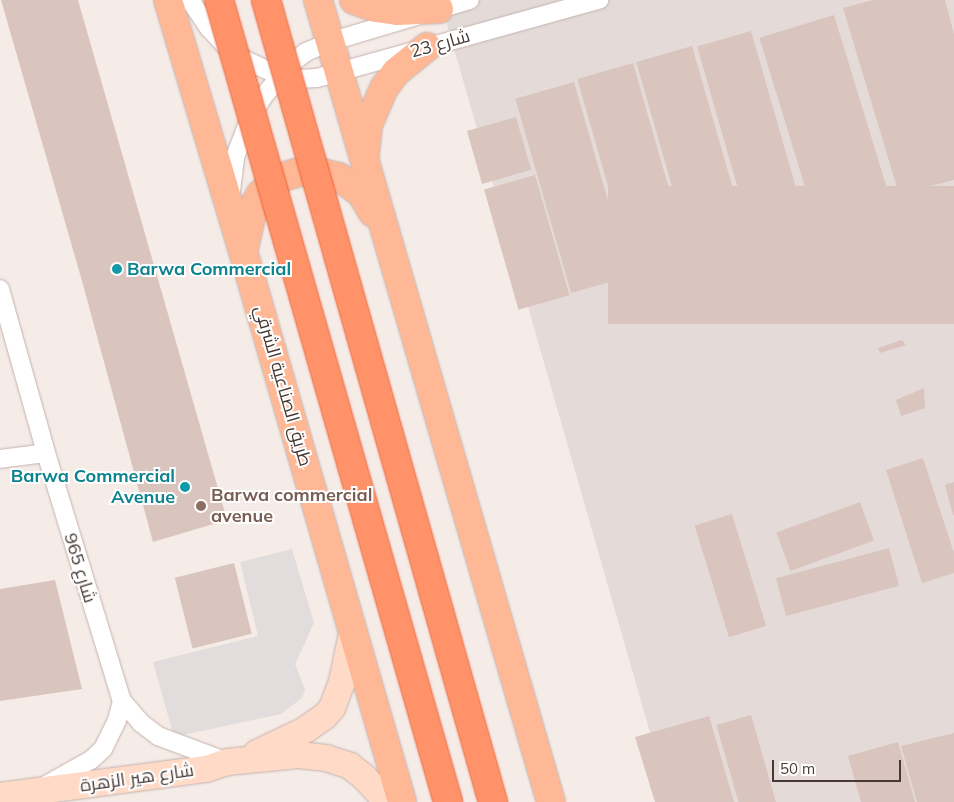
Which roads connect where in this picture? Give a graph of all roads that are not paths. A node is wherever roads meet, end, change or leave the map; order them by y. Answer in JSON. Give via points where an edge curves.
{"nodes":[{"id":1,"x":168,"y":0,"type":"edge"},
{"id":2,"x":190,"y":0,"type":"edge"},
{"id":3,"x":219,"y":0,"type":"edge"},
{"id":4,"x":266,"y":0,"type":"edge"},
{"id":5,"x":318,"y":0,"type":"edge"},
{"id":6,"x":354,"y":0,"type":"edge"},
{"id":7,"x":470,"y":0,"type":"edge"},
{"id":8,"x":598,"y":0,"type":"edge"},
{"id":9,"x":439,"y":9,"type":"junction"},
{"id":10,"x":330,"y":42,"type":"junction"},
{"id":11,"x":427,"y":47,"type":"junction"},
{"id":12,"x":338,"y":72,"type":"junction"},
{"id":13,"x":280,"y":76,"type":"junction"},
{"id":14,"x":365,"y":166,"type":"junction"},
{"id":15,"x":230,"y":207,"type":"junction"},
{"id":16,"x":385,"y":236,"type":"junction"},
{"id":17,"x":243,"y":251,"type":"junction"},
{"id":18,"x":0,"y":289,"type":"edge"},
{"id":19,"x":46,"y":453,"type":"junction"},
{"id":20,"x":0,"y":459,"type":"edge"},
{"id":21,"x":353,"y":629,"type":"junction"},
{"id":22,"x":122,"y":702,"type":"junction"},
{"id":23,"x":236,"y":762,"type":"junction"},
{"id":24,"x":31,"y":792,"type":"junction"},
{"id":25,"x":0,"y":796,"type":"edge"},
{"id":26,"x":387,"y":802,"type":"edge"},
{"id":27,"x":402,"y":802,"type":"edge"},
{"id":28,"x":448,"y":802,"type":"edge"},
{"id":29,"x":493,"y":802,"type":"edge"},
{"id":30,"x":551,"y":802,"type":"edge"}],
"edges":[{"from":1,"to":15,"type":"main road","name":"طريق الصناعية الشرقي"},
{"from":2,"to":13,"type":"street","name":"شارع 23","via":[[226,46],[257,67]]},
{"from":3,"to":28,"type":"highway","bridge":true},
{"from":4,"to":29,"type":"highway","bridge":true},
{"from":5,"to":10,"type":"main road"},
{"from":6,"to":9,"type":"main road","via":[[397,11]]},
{"from":7,"to":9,"type":"street","name":"شارع 23"},
{"from":8,"to":11,"type":"street","name":"شارع 23"},
{"from":9,"to":10,"type":"street","name":"شارع 23"},
{"from":10,"to":12,"type":"main road"},
{"from":10,"to":13,"type":"street","name":"شارع 23","via":[[306,52]]},
{"from":11,"to":12,"type":"street","name":"شارع 23"},
{"from":11,"to":14,"type":"main road","via":[[406,63],[384,88],[368,125]]},
{"from":12,"to":13,"type":"street","name":"شارع 23","via":[[317,78]]},
{"from":12,"to":14,"type":"main road"},
{"from":13,"to":15,"type":"street","name":"شارع 23","via":[[262,97],[241,139],[231,174]]},
{"from":14,"to":16,"type":"main road"},
{"from":15,"to":17,"type":"main road","name":"طريق الصناعية الشرقي"},
{"from":16,"to":17,"type":"main road","via":[[369,206],[352,185],[339,177],[311,170],[283,177],[260,195],[251,214]]},
{"from":16,"to":30,"type":"main road"},
{"from":17,"to":21,"type":"main road","name":"طريق الصناعية الشرقي"},
{"from":18,"to":19,"type":"street","name":"شارع 965"},
{"from":19,"to":20,"type":"street"},
{"from":19,"to":22,"type":"street","name":"شارع 965"},
{"from":21,"to":23,"type":"street","name":"شارع هير الزهرة","via":[[342,682],[332,708],[325,716],[305,730]]},
{"from":21,"to":27,"type":"main road","name":"طريق الصناعية الشرقي"},
{"from":22,"to":23,"type":"street","name":"شارع 965","via":[[153,733]]},
{"from":22,"to":24,"type":"street","via":[[103,749],[91,760]]},
{"from":23,"to":24,"type":"street","name":"شارع هير الزهرة","via":[[206,769]]},
{"from":23,"to":26,"type":"street","name":"شارع هير الزهرة","via":[[298,756],[339,761],[358,771]]},
{"from":24,"to":25,"type":"street","name":"شارع هير الزهرة"}]}
